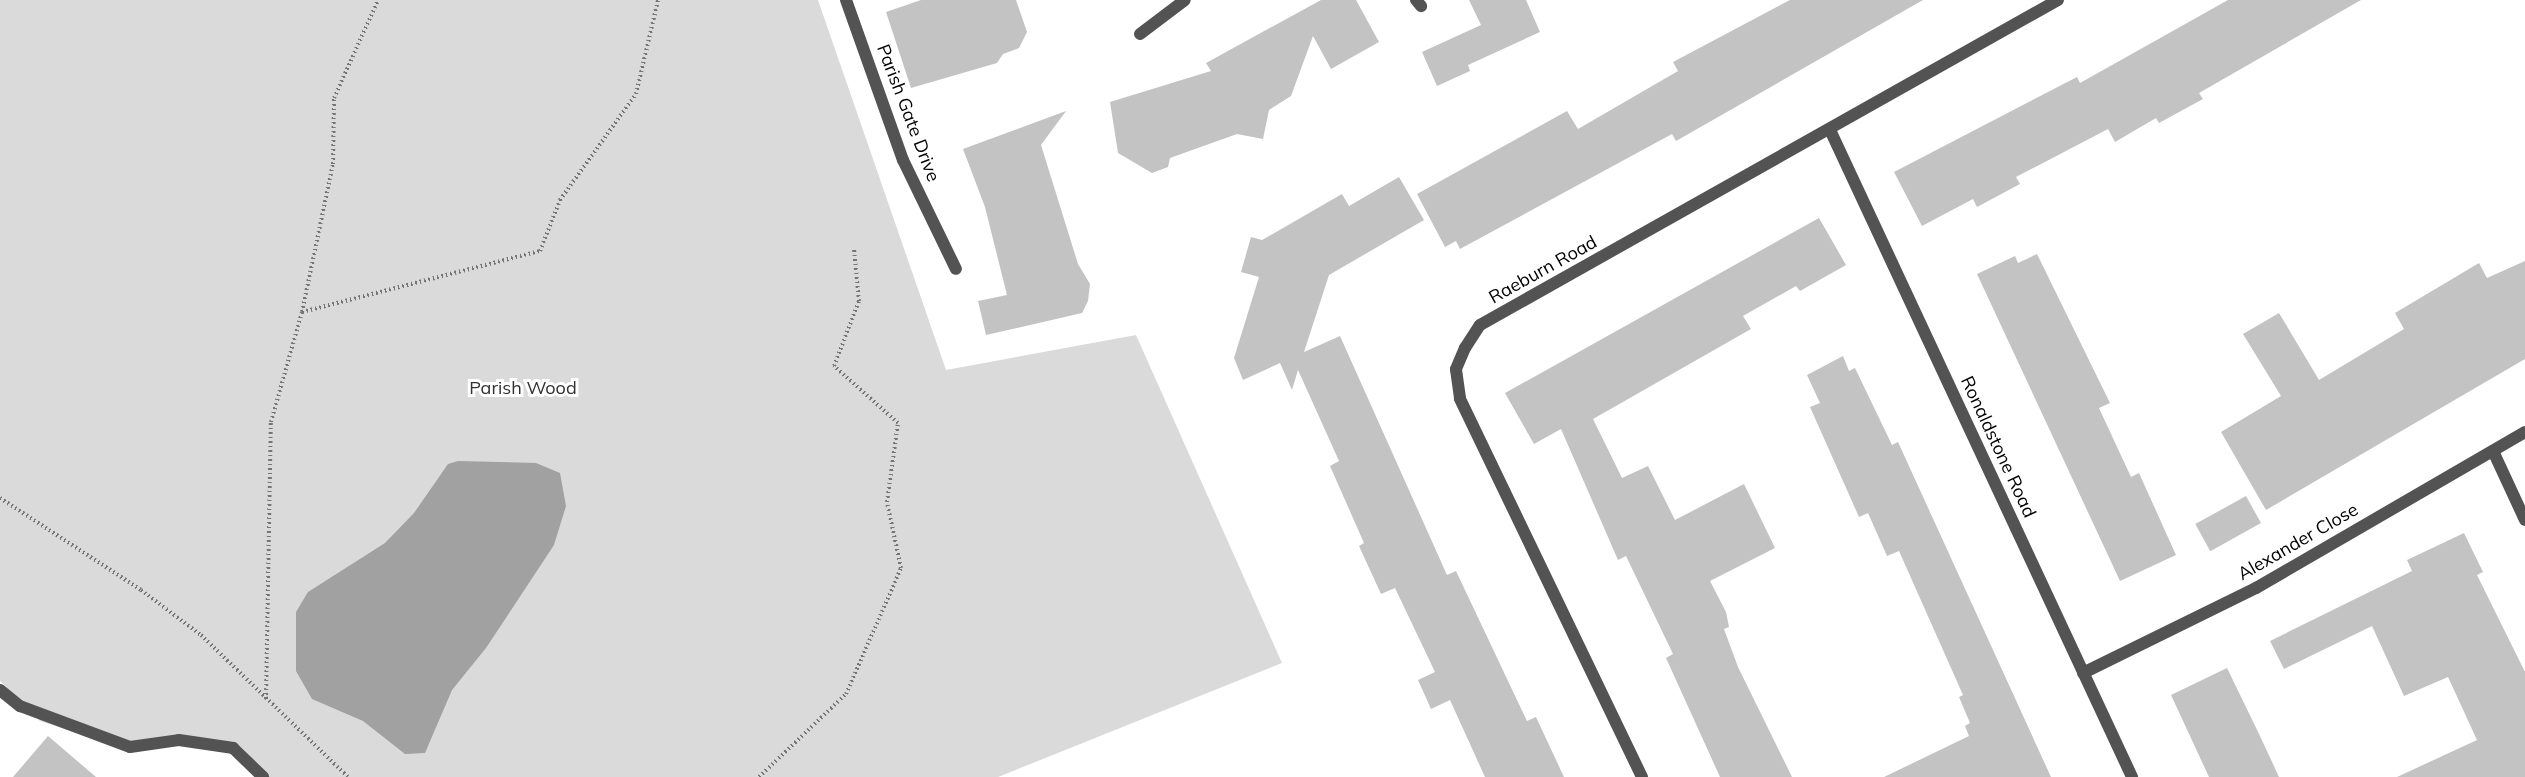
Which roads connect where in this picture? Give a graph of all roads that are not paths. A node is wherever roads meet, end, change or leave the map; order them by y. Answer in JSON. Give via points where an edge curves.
{"nodes":[{"id":1,"x":846,"y":0,"type":"edge"},
{"id":2,"x":1185,"y":0,"type":"edge"},
{"id":3,"x":2058,"y":0,"type":"edge"},
{"id":4,"x":1140,"y":34,"type":"dead end"},
{"id":5,"x":1831,"y":132,"type":"junction"},
{"id":6,"x":956,"y":269,"type":"dead end"},
{"id":7,"x":2525,"y":432,"type":"edge"},
{"id":8,"x":2493,"y":451,"type":"junction"},
{"id":9,"x":2525,"y":520,"type":"edge"},
{"id":10,"x":2084,"y":673,"type":"junction"},
{"id":11,"x":0,"y":690,"type":"edge"},
{"id":12,"x":263,"y":777,"type":"edge"},
{"id":13,"x":1642,"y":777,"type":"edge"},
{"id":14,"x":2132,"y":777,"type":"edge"}],
"edges":[{"from":1,"to":6,"type":"street","name":"Parish Gate Drive","via":[[903,159]]},
{"from":2,"to":4,"type":"street"},
{"from":3,"to":5,"type":"street","name":"Raeburn Road"},
{"from":5,"to":10,"type":"street","name":"Ronaldstone Road"},
{"from":5,"to":13,"type":"street","name":"Raeburn Road","via":[[1480,326],[1456,369],[1460,398]]},
{"from":7,"to":8,"type":"street","name":"Alexander Close"},
{"from":8,"to":9,"type":"street"},
{"from":8,"to":10,"type":"street","name":"Alexander Close","via":[[2256,588]]},
{"from":10,"to":14,"type":"street","name":"Ronaldstone Road"},
{"from":11,"to":12,"type":"street","via":[[20,706],[130,747],[179,740],[233,748]]}]}
